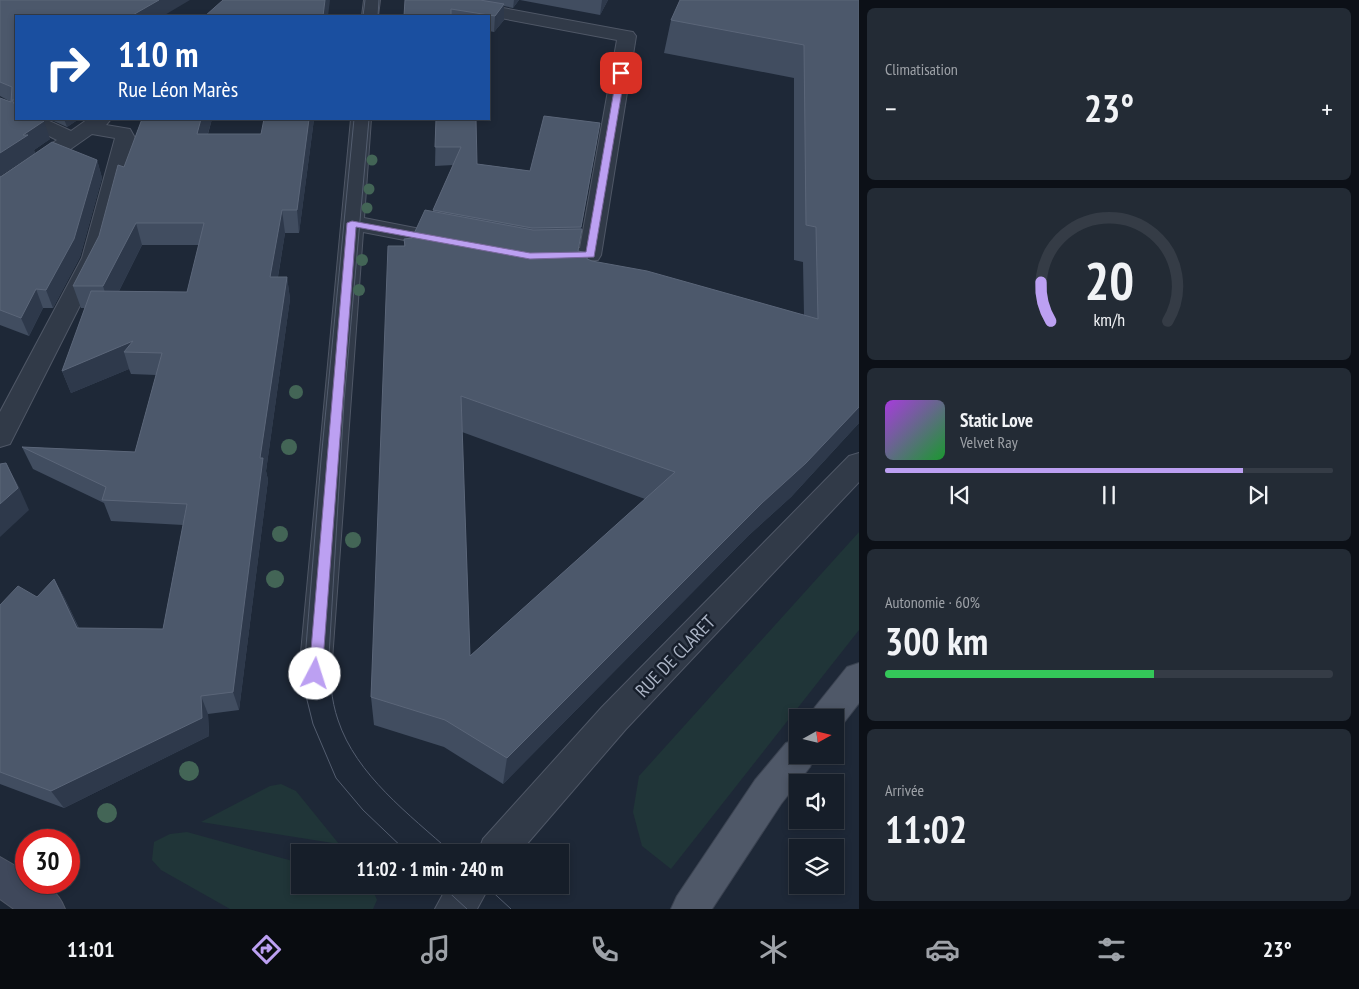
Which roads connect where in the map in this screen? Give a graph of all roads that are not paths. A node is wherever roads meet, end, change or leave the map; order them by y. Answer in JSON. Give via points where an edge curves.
{"nodes":[{"id":1,"x":372,"y":0,"type":"edge"},
{"id":2,"x":432,"y":0,"type":"edge"},
{"id":3,"x":370,"y":15,"type":"edge"},
{"id":4,"x":36,"y":120,"type":"edge"},
{"id":5,"x":361,"y":120,"type":"edge"},
{"id":6,"x":87,"y":128,"type":"edge"},
{"id":7,"x":0,"y":188,"type":"edge"},
{"id":8,"x":352,"y":223,"type":"junction"},
{"id":9,"x":473,"y":246,"type":"edge"},
{"id":10,"x":530,"y":256,"type":"edge"},
{"id":11,"x":0,"y":437,"type":"edge"},
{"id":12,"x":859,"y":464,"type":"edge"},
{"id":13,"x":315,"y":674,"type":"dead end"},
{"id":14,"x":859,"y":678,"type":"edge"},
{"id":15,"x":834,"y":709,"type":"edge"},
{"id":16,"x":791,"y":764,"type":"edge"},
{"id":17,"x":503,"y":844,"type":"edge"},
{"id":18,"x":0,"y":876,"type":"edge"},
{"id":19,"x":465,"y":894,"type":"edge"},
{"id":20,"x":46,"y":909,"type":"edge"},
{"id":21,"x":454,"y":909,"type":"edge"},
{"id":22,"x":690,"y":909,"type":"edge"}],
"edges":[{"from":1,"to":3,"type":"street"},
{"from":2,"to":10,"type":"street","via":[[627,36],[590,255]]},
{"from":4,"to":6,"type":"street"},
{"from":5,"to":8,"type":"street"},
{"from":6,"to":7,"type":"street"},
{"from":6,"to":11,"type":"street","via":[[123,133],[125,138],[93,258]]},
{"from":8,"to":9,"type":"street"},
{"from":8,"to":13,"type":"street"},
{"from":12,"to":17,"type":"street","name":"RUE DE CLARET","via":[[614,718]]},
{"from":14,"to":15,"type":"main road"},
{"from":16,"to":22,"type":"main road","via":[[768,792]]},
{"from":18,"to":20,"type":"main road"},
{"from":19,"to":21,"type":"street"}]}
